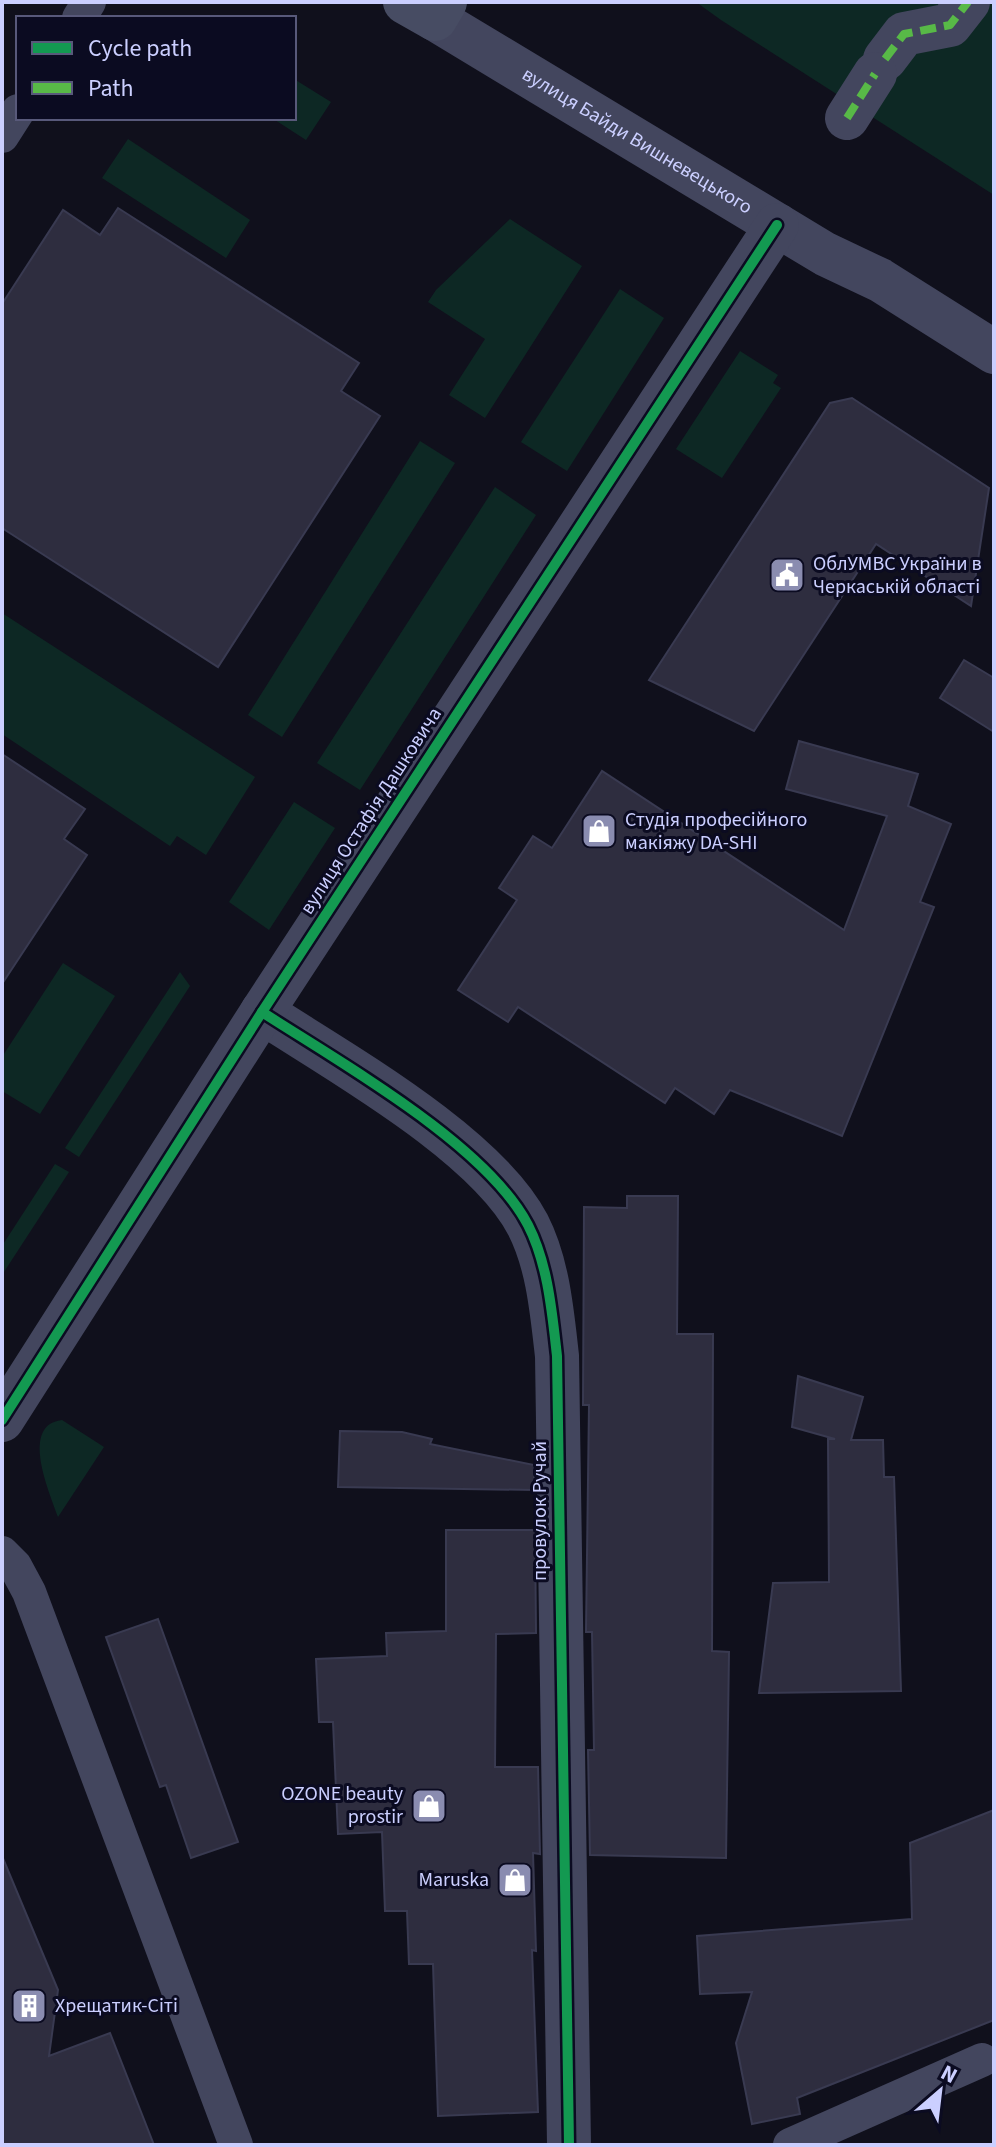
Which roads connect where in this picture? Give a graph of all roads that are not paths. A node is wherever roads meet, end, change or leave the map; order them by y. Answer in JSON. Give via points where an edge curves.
{"nodes":[{"id":1,"x":968,"y":2,"type":"edge"},
{"id":2,"x":428,"y":8,"type":"edge"},
{"id":3,"x":16,"y":114,"type":"edge"},
{"id":4,"x":847,"y":118,"type":"dead end"},
{"id":5,"x":2,"y":136,"type":"edge"},
{"id":6,"x":777,"y":225,"type":"junction"},
{"id":7,"x":994,"y":352,"type":"edge"},
{"id":8,"x":262,"y":1012,"type":"junction"},
{"id":9,"x":2,"y":1420,"type":"edge"},
{"id":10,"x":2,"y":1553,"type":"edge"},
{"id":11,"x":982,"y":2060,"type":"dead end"},
{"id":12,"x":236,"y":2145,"type":"edge"},
{"id":13,"x":569,"y":2145,"type":"edge"},
{"id":14,"x":790,"y":2145,"type":"edge"}],
"edges":[{"from":1,"to":4,"type":"street","via":[[950,25],[904,34]]},
{"from":2,"to":6,"type":"street","name":"вулиця Байди Вишневецького"},
{"from":3,"to":5,"type":"lane"},
{"from":6,"to":7,"type":"street","name":"вулиця Байди Вишневецького","via":[[880,280]]},
{"from":6,"to":8,"type":"street","name":"вулиця Остафія Дашковича"},
{"from":8,"to":9,"type":"street","name":"вулиця Остафія Дашковича"},
{"from":8,"to":13,"type":"street","name":"провулок Ручай","via":[[446,1136],[506,1191],[537,1245],[557,1356]]},
{"from":10,"to":12,"type":"lane","via":[[29,1592]]},
{"from":11,"to":14,"type":"lane"}]}
